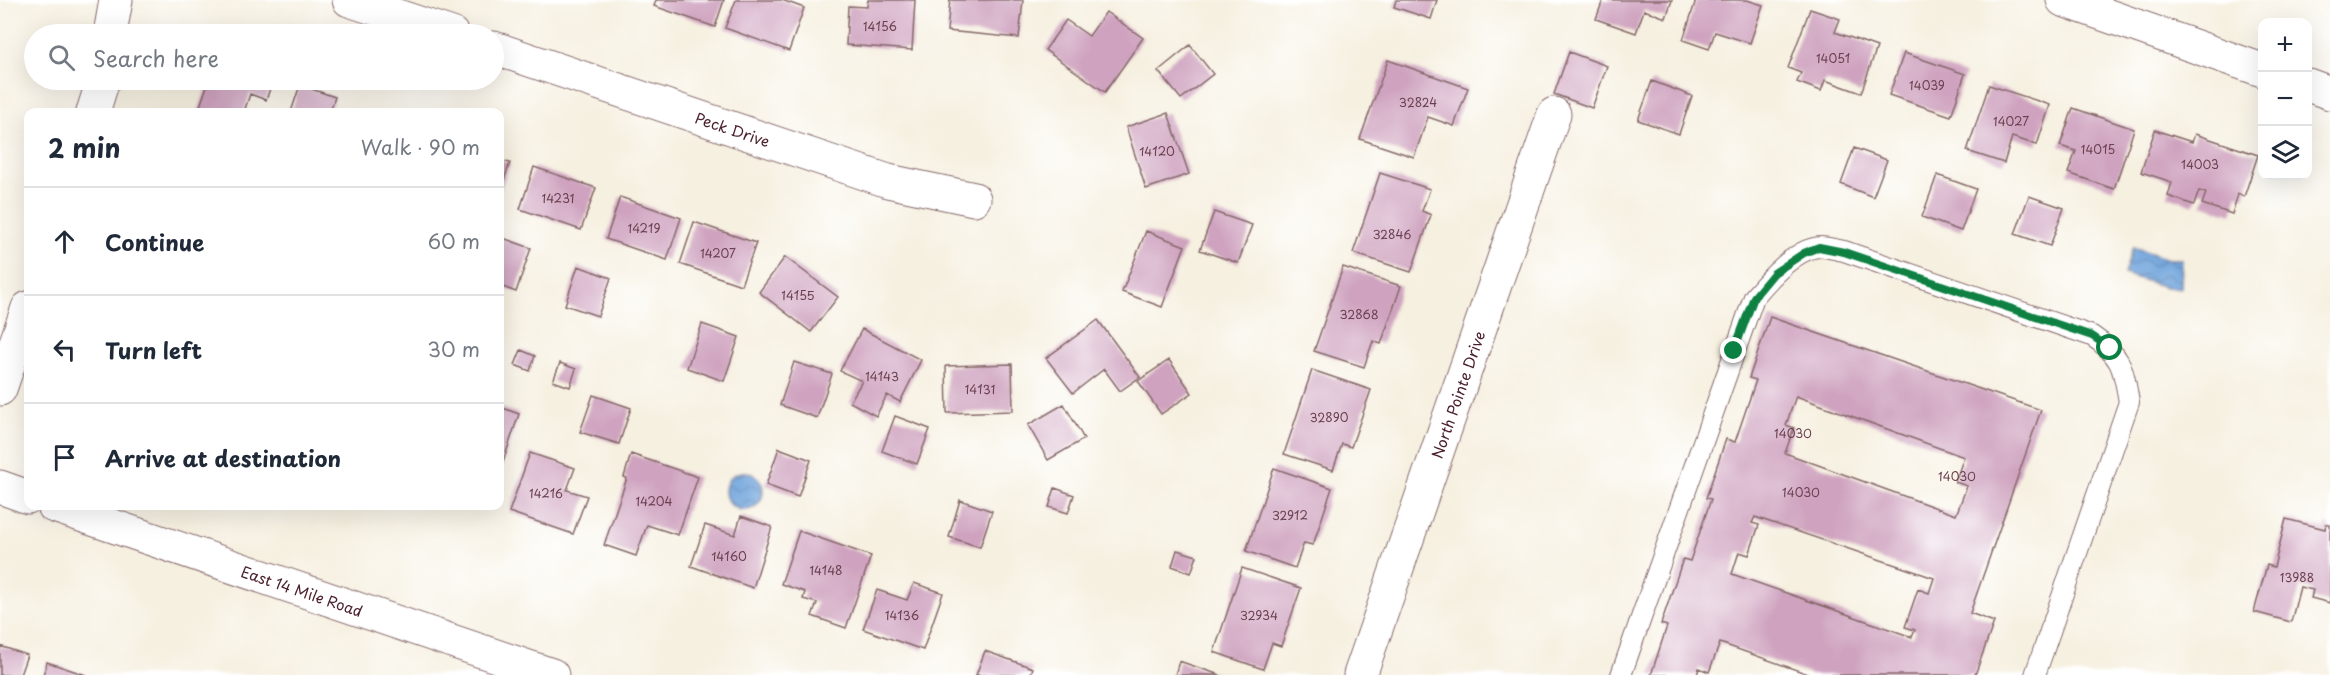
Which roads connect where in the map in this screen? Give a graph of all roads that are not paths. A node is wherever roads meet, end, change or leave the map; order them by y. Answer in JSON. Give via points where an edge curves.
{"nodes":[{"id":1,"x":116,"y":0,"type":"edge"},
{"id":2,"x":349,"y":0,"type":"edge"},
{"id":3,"x":2063,"y":0,"type":"edge"},
{"id":4,"x":112,"y":24,"type":"edge"},
{"id":5,"x":422,"y":24,"type":"edge"},
{"id":6,"x":504,"y":51,"type":"edge"},
{"id":7,"x":2258,"y":68,"type":"edge"},
{"id":8,"x":2312,"y":87,"type":"edge"},
{"id":9,"x":100,"y":90,"type":"edge"},
{"id":10,"x":2330,"y":93,"type":"edge"},
{"id":11,"x":94,"y":108,"type":"edge"},
{"id":12,"x":1554,"y":114,"type":"dead end"},
{"id":13,"x":975,"y":199,"type":"dead end"},
{"id":14,"x":24,"y":315,"type":"edge"},
{"id":15,"x":8,"y":342,"type":"edge"},
{"id":16,"x":0,"y":389,"type":"edge"},
{"id":17,"x":0,"y":487,"type":"edge"},
{"id":18,"x":24,"y":496,"type":"edge"},
{"id":19,"x":65,"y":510,"type":"edge"},
{"id":20,"x":500,"y":667,"type":"edge"},
{"id":21,"x":548,"y":674,"type":"edge"},
{"id":22,"x":1360,"y":675,"type":"edge"},
{"id":23,"x":1622,"y":675,"type":"edge"},
{"id":24,"x":2035,"y":675,"type":"edge"}],
"edges":[{"from":1,"to":4,"type":"street"},
{"from":2,"to":5,"type":"street"},
{"from":3,"to":7,"type":"street"},
{"from":6,"to":13,"type":"street","name":"Peck Drive","via":[[888,181]]},
{"from":8,"to":10,"type":"street"},
{"from":9,"to":11,"type":"street"},
{"from":12,"to":22,"type":"street","name":"North Pointe Drive"},
{"from":14,"to":15,"type":"street"},
{"from":15,"to":16,"type":"street"},
{"from":17,"to":18,"type":"street"},
{"from":19,"to":20,"type":"street","name":"East 14 Mile Road"},
{"from":20,"to":21,"type":"street","name":"East 14 Mile Road"},
{"from":23,"to":24,"type":"lane","via":[[1754,297],[1774,273],[1819,247],[2092,336],[2110,348],[2123,368],[2129,402]]}]}
